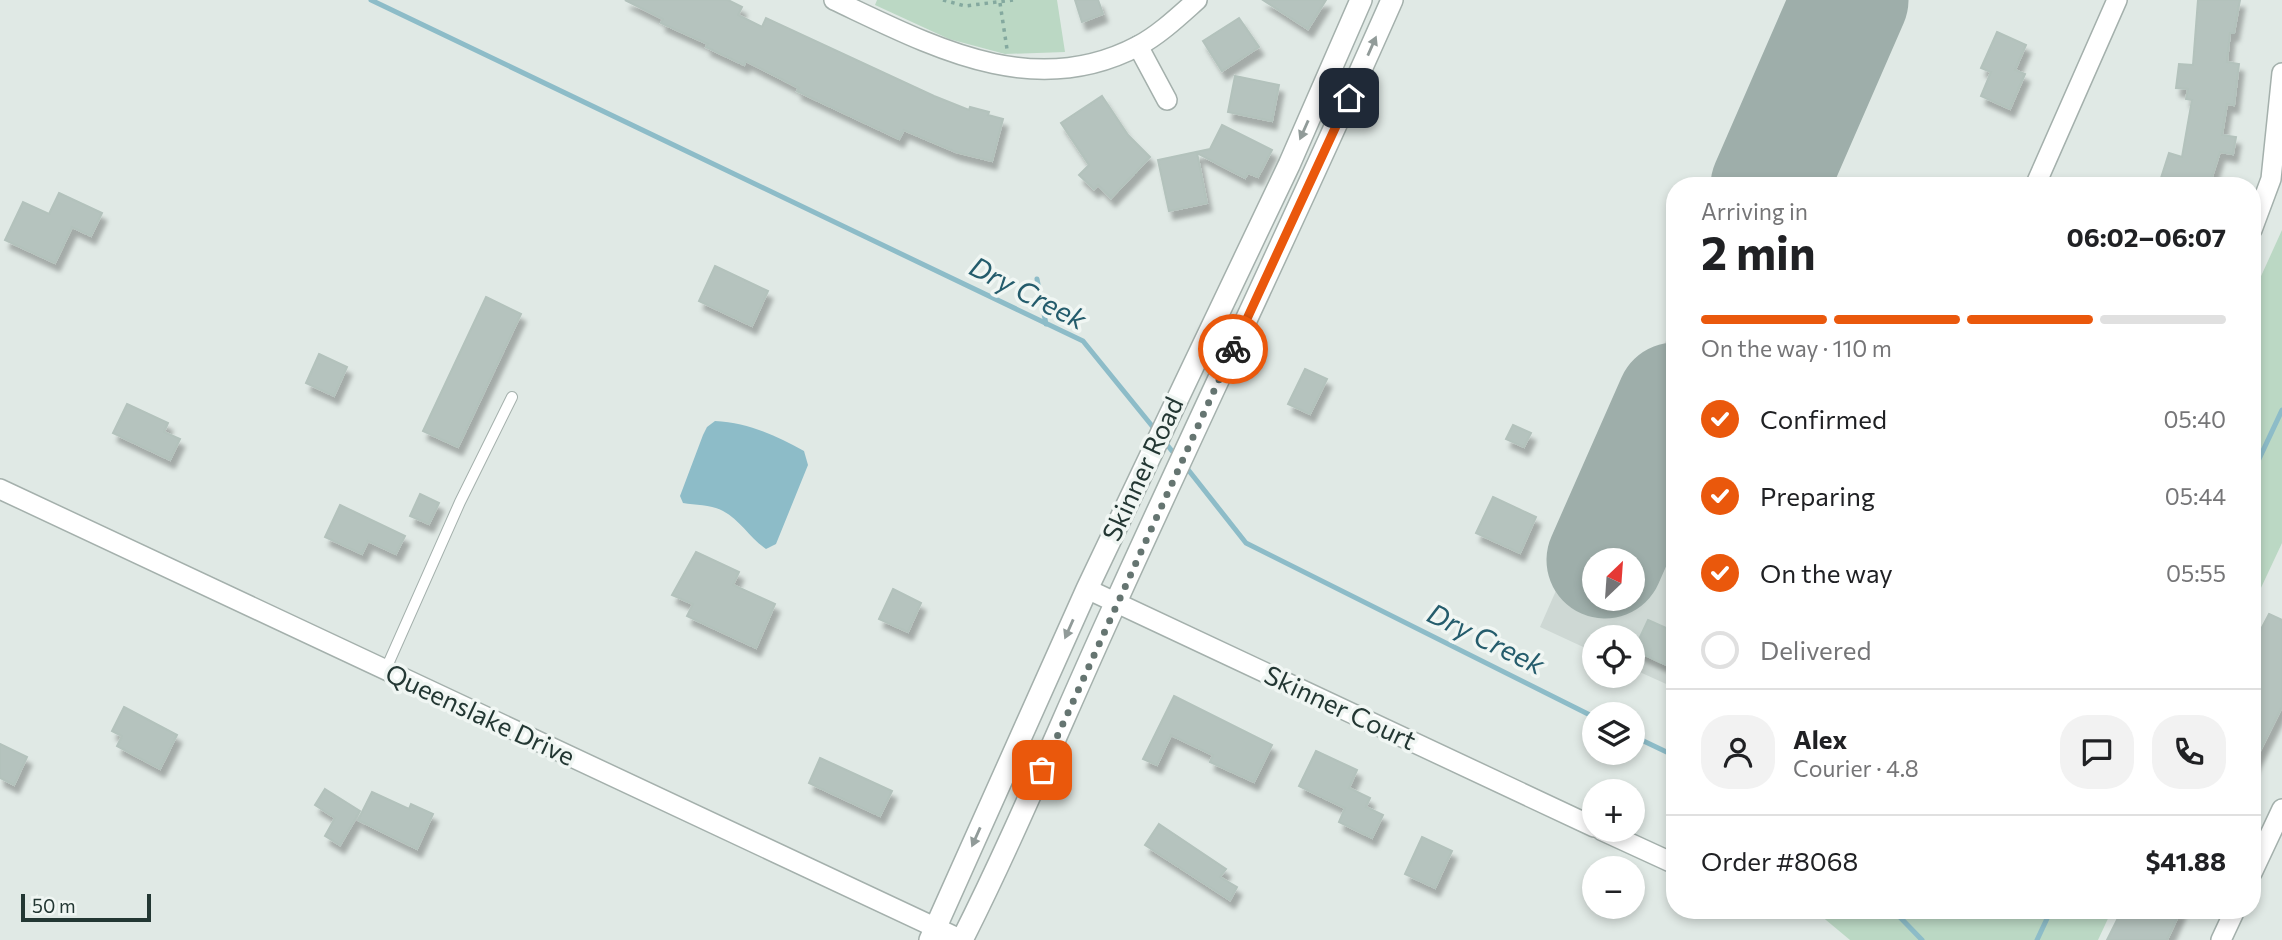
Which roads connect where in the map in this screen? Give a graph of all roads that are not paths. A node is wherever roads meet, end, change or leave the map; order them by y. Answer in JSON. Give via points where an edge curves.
{"nodes":[{"id":1,"x":834,"y":0,"type":"edge"},
{"id":2,"x":1197,"y":0,"type":"edge"},
{"id":3,"x":1361,"y":0,"type":"edge"},
{"id":4,"x":1392,"y":0,"type":"edge"},
{"id":5,"x":2117,"y":0,"type":"edge"},
{"id":6,"x":1138,"y":46,"type":"junction"},
{"id":7,"x":2282,"y":73,"type":"edge"},
{"id":8,"x":1167,"y":100,"type":"dead end"},
{"id":9,"x":2039,"y":177,"type":"edge"},
{"id":10,"x":2261,"y":206,"type":"edge"},
{"id":11,"x":512,"y":397,"type":"dead end"},
{"id":12,"x":0,"y":489,"type":"edge"},
{"id":13,"x":1087,"y":589,"type":"junction"},
{"id":14,"x":1115,"y":603,"type":"junction"},
{"id":15,"x":384,"y":671,"type":"junction"},
{"id":16,"x":2282,"y":809,"type":"edge"},
{"id":17,"x":1582,"y":821,"type":"edge"},
{"id":18,"x":1627,"y":842,"type":"edge"},
{"id":19,"x":2261,"y":854,"type":"edge"},
{"id":20,"x":1666,"y":860,"type":"edge"},
{"id":21,"x":2231,"y":919,"type":"edge"},
{"id":22,"x":933,"y":934,"type":"edge"},
{"id":23,"x":962,"y":940,"type":"edge"},
{"id":24,"x":2221,"y":940,"type":"edge"}],
"edges":[{"from":1,"to":6,"type":"street","via":[[939,49],[990,65],[1054,68]]},
{"from":2,"to":6,"type":"street"},
{"from":3,"to":13,"type":"street","name":"Skinner Road","one_way":true,"via":[[1289,165]]},
{"from":14,"to":4,"type":"street","name":"Skinner Road","one_way":true},
{"from":5,"to":9,"type":"street"},
{"from":6,"to":8,"type":"street"},
{"from":7,"to":10,"type":"street","via":[[2271,179]]},
{"from":11,"to":15,"type":"lane"},
{"from":12,"to":15,"type":"street","name":"Queenslake Drive"},
{"from":13,"to":14,"type":"street","name":"Skinner Court"},
{"from":13,"to":22,"type":"street","name":"Skinner Road","one_way":true},
{"from":14,"to":17,"type":"street","name":"Skinner Court"},
{"from":14,"to":23,"type":"street","name":"Skinner Road","via":[[1000,865]]},
{"from":15,"to":22,"type":"street","name":"Queenslake Drive"},
{"from":16,"to":19,"type":"street"},
{"from":18,"to":20,"type":"street"},
{"from":21,"to":24,"type":"street"},
{"from":22,"to":23,"type":"street","name":"Queenslake Drive"}]}
